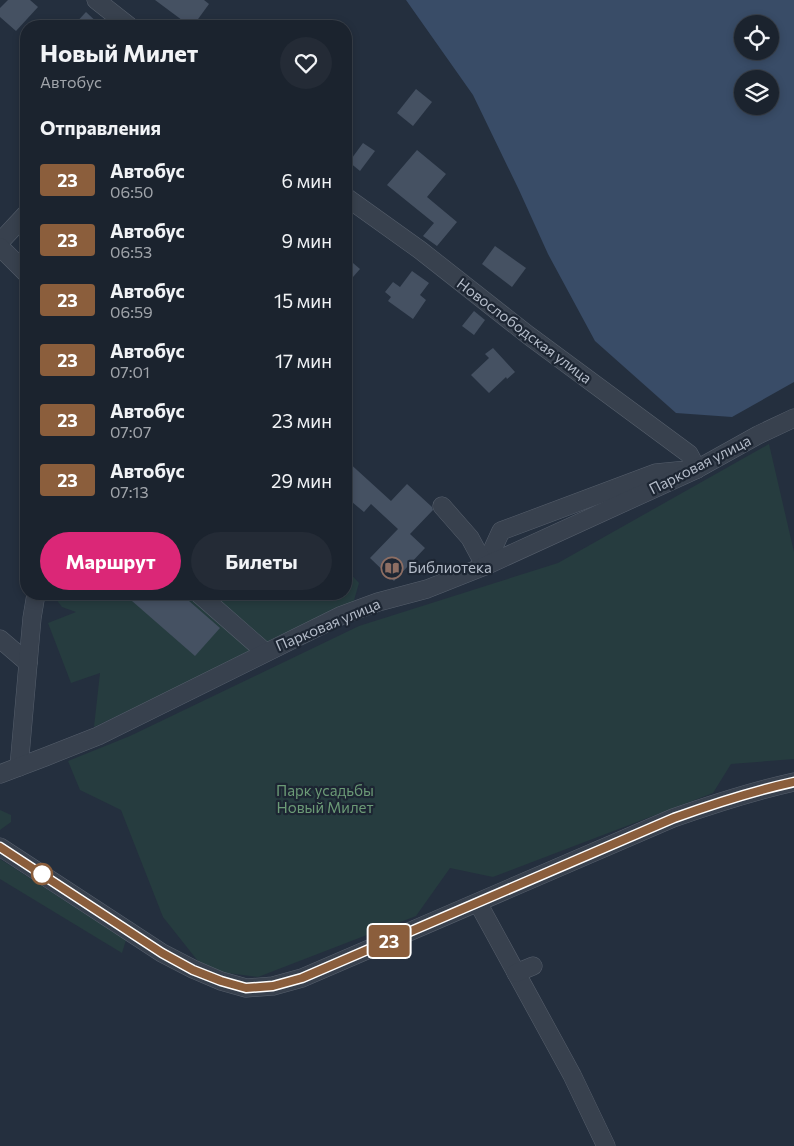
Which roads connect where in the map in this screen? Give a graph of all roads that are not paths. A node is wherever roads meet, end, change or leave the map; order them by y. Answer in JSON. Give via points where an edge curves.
{"nodes":[{"id":1,"x":96,"y":0,"type":"edge"},
{"id":2,"x":121,"y":20,"type":"edge"},
{"id":3,"x":352,"y":201,"type":"edge"},
{"id":4,"x":20,"y":220,"type":"edge"},
{"id":5,"x":0,"y":242,"type":"edge"},
{"id":6,"x":0,"y":247,"type":"edge"},
{"id":7,"x":20,"y":268,"type":"edge"},
{"id":8,"x":794,"y":418,"type":"edge"},
{"id":9,"x":697,"y":469,"type":"junction"},
{"id":10,"x":442,"y":506,"type":"dead end"},
{"id":11,"x":486,"y":566,"type":"junction"},
{"id":12,"x":35,"y":600,"type":"edge"},
{"id":13,"x":206,"y":600,"type":"edge"},
{"id":14,"x":0,"y":639,"type":"edge"},
{"id":15,"x":265,"y":652,"type":"junction"},
{"id":16,"x":28,"y":663,"type":"junction"},
{"id":17,"x":19,"y":767,"type":"junction"},
{"id":18,"x":0,"y":774,"type":"edge"},
{"id":19,"x":794,"y":782,"type":"edge"},
{"id":20,"x":0,"y":847,"type":"edge"},
{"id":21,"x":478,"y":903,"type":"junction"},
{"id":22,"x":533,"y":966,"type":"dead end"},
{"id":23,"x":516,"y":973,"type":"junction"},
{"id":24,"x":606,"y":1146,"type":"edge"}],
"edges":[{"from":1,"to":2,"type":"street"},
{"from":3,"to":9,"type":"street","name":"Новослободская улица","via":[[690,454]]},
{"from":4,"to":5,"type":"street"},
{"from":6,"to":7,"type":"street"},
{"from":8,"to":9,"type":"street","name":"Парковая улица"},
{"from":9,"to":11,"type":"street","name":"Парковая улица"},
{"from":9,"to":11,"type":"street","via":[[656,473],[501,531]]},
{"from":10,"to":11,"type":"street","via":[[470,538]]},
{"from":11,"to":15,"type":"street","name":"Парковая улица","via":[[427,589],[340,616]]},
{"from":12,"to":16,"type":"street"},
{"from":13,"to":15,"type":"street"},
{"from":14,"to":16,"type":"street"},
{"from":15,"to":17,"type":"street","name":"Парковая улица","via":[[98,736]]},
{"from":16,"to":17,"type":"street"},
{"from":17,"to":18,"type":"street","name":"Парковая улица"},
{"from":19,"to":21,"type":"street","via":[[674,818]]},
{"from":20,"to":21,"type":"street","via":[[162,953],[193,970],[246,988],[273,986],[302,978]]},
{"from":21,"to":23,"type":"street"},
{"from":22,"to":23,"type":"street"},
{"from":23,"to":24,"type":"street","via":[[572,1075]]}]}
